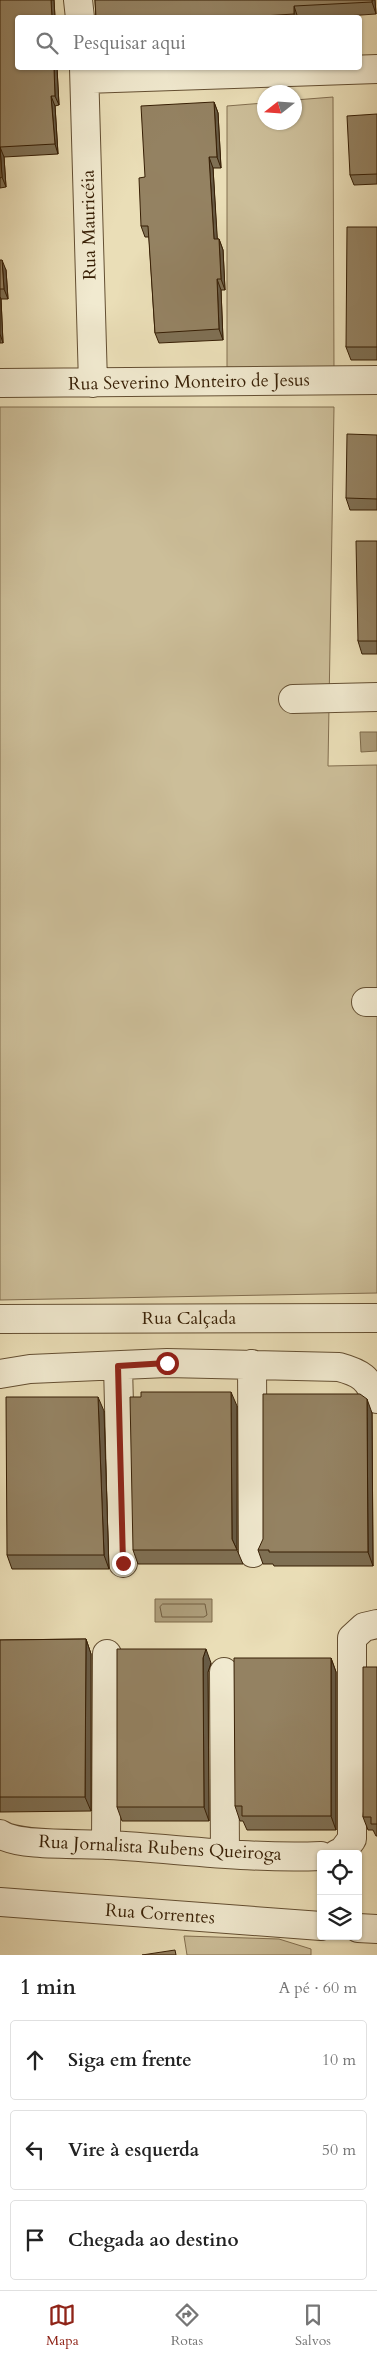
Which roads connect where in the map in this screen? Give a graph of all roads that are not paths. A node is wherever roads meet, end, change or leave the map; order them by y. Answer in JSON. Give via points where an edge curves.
{"nodes":[{"id":1,"x":78,"y":0,"type":"edge"},
{"id":2,"x":80,"y":15,"type":"edge"},
{"id":3,"x":362,"y":69,"type":"edge"},
{"id":4,"x":377,"y":69,"type":"edge"},
{"id":5,"x":304,"y":70,"type":"edge"},
{"id":6,"x":84,"y":73,"type":"edge"},
{"id":7,"x":377,"y":380,"type":"edge"},
{"id":8,"x":0,"y":383,"type":"edge"},
{"id":9,"x":93,"y":384,"type":"junction"},
{"id":10,"x":377,"y":697,"type":"edge"},
{"id":11,"x":293,"y":698,"type":"dead end"},
{"id":12,"x":377,"y":1318,"type":"edge"},
{"id":13,"x":0,"y":1319,"type":"edge"},
{"id":14,"x":252,"y":1364,"type":"junction"},
{"id":15,"x":118,"y":1366,"type":"junction"},
{"id":16,"x":0,"y":1374,"type":"edge"},
{"id":17,"x":377,"y":1399,"type":"edge"},
{"id":18,"x":253,"y":1553,"type":"dead end"},
{"id":19,"x":123,"y":1563,"type":"dead end"},
{"id":20,"x":377,"y":1624,"type":"edge"},
{"id":21,"x":107,"y":1654,"type":"dead end"},
{"id":22,"x":224,"y":1672,"type":"dead end"},
{"id":23,"x":0,"y":1834,"type":"edge"},
{"id":24,"x":106,"y":1845,"type":"junction"},
{"id":25,"x":344,"y":1850,"type":"edge"},
{"id":26,"x":226,"y":1854,"type":"junction"},
{"id":27,"x":317,"y":1856,"type":"edge"},
{"id":28,"x":0,"y":1902,"type":"edge"},
{"id":29,"x":317,"y":1926,"type":"edge"},
{"id":30,"x":362,"y":1928,"type":"edge"},
{"id":31,"x":377,"y":1929,"type":"edge"}],
"edges":[{"from":1,"to":2,"type":"street"},
{"from":3,"to":4,"type":"street"},
{"from":5,"to":6,"type":"street"},
{"from":6,"to":9,"type":"street","name":"Rua Mauricéia"},
{"from":7,"to":9,"type":"street","name":"Rua Severino Monteiro de Jesus"},
{"from":8,"to":9,"type":"street","name":"Rua Severino Monteiro de Jesus"},
{"from":10,"to":11,"type":"street"},
{"from":12,"to":13,"type":"street","name":"Rua Calçada"},
{"from":14,"to":15,"type":"street"},
{"from":14,"to":17,"type":"street","via":[[339,1367],[356,1371],[371,1384]]},
{"from":14,"to":18,"type":"street"},
{"from":15,"to":16,"type":"street","via":[[30,1369]]},
{"from":15,"to":19,"type":"street"},
{"from":20,"to":25,"type":"street","via":[[364,1627],[352,1638],[352,1839]]},
{"from":21,"to":24,"type":"street"},
{"from":22,"to":26,"type":"street"},
{"from":23,"to":24,"type":"street","name":"Rua Jornalista Rubens Queiroga","via":[[23,1841]]},
{"from":24,"to":26,"type":"street","name":"Rua Jornalista Rubens Queiroga"},
{"from":26,"to":27,"type":"street","name":"Rua Jornalista Rubens Queiroga"},
{"from":28,"to":29,"type":"street","name":"Rua Correntes"},
{"from":30,"to":31,"type":"street"}]}
